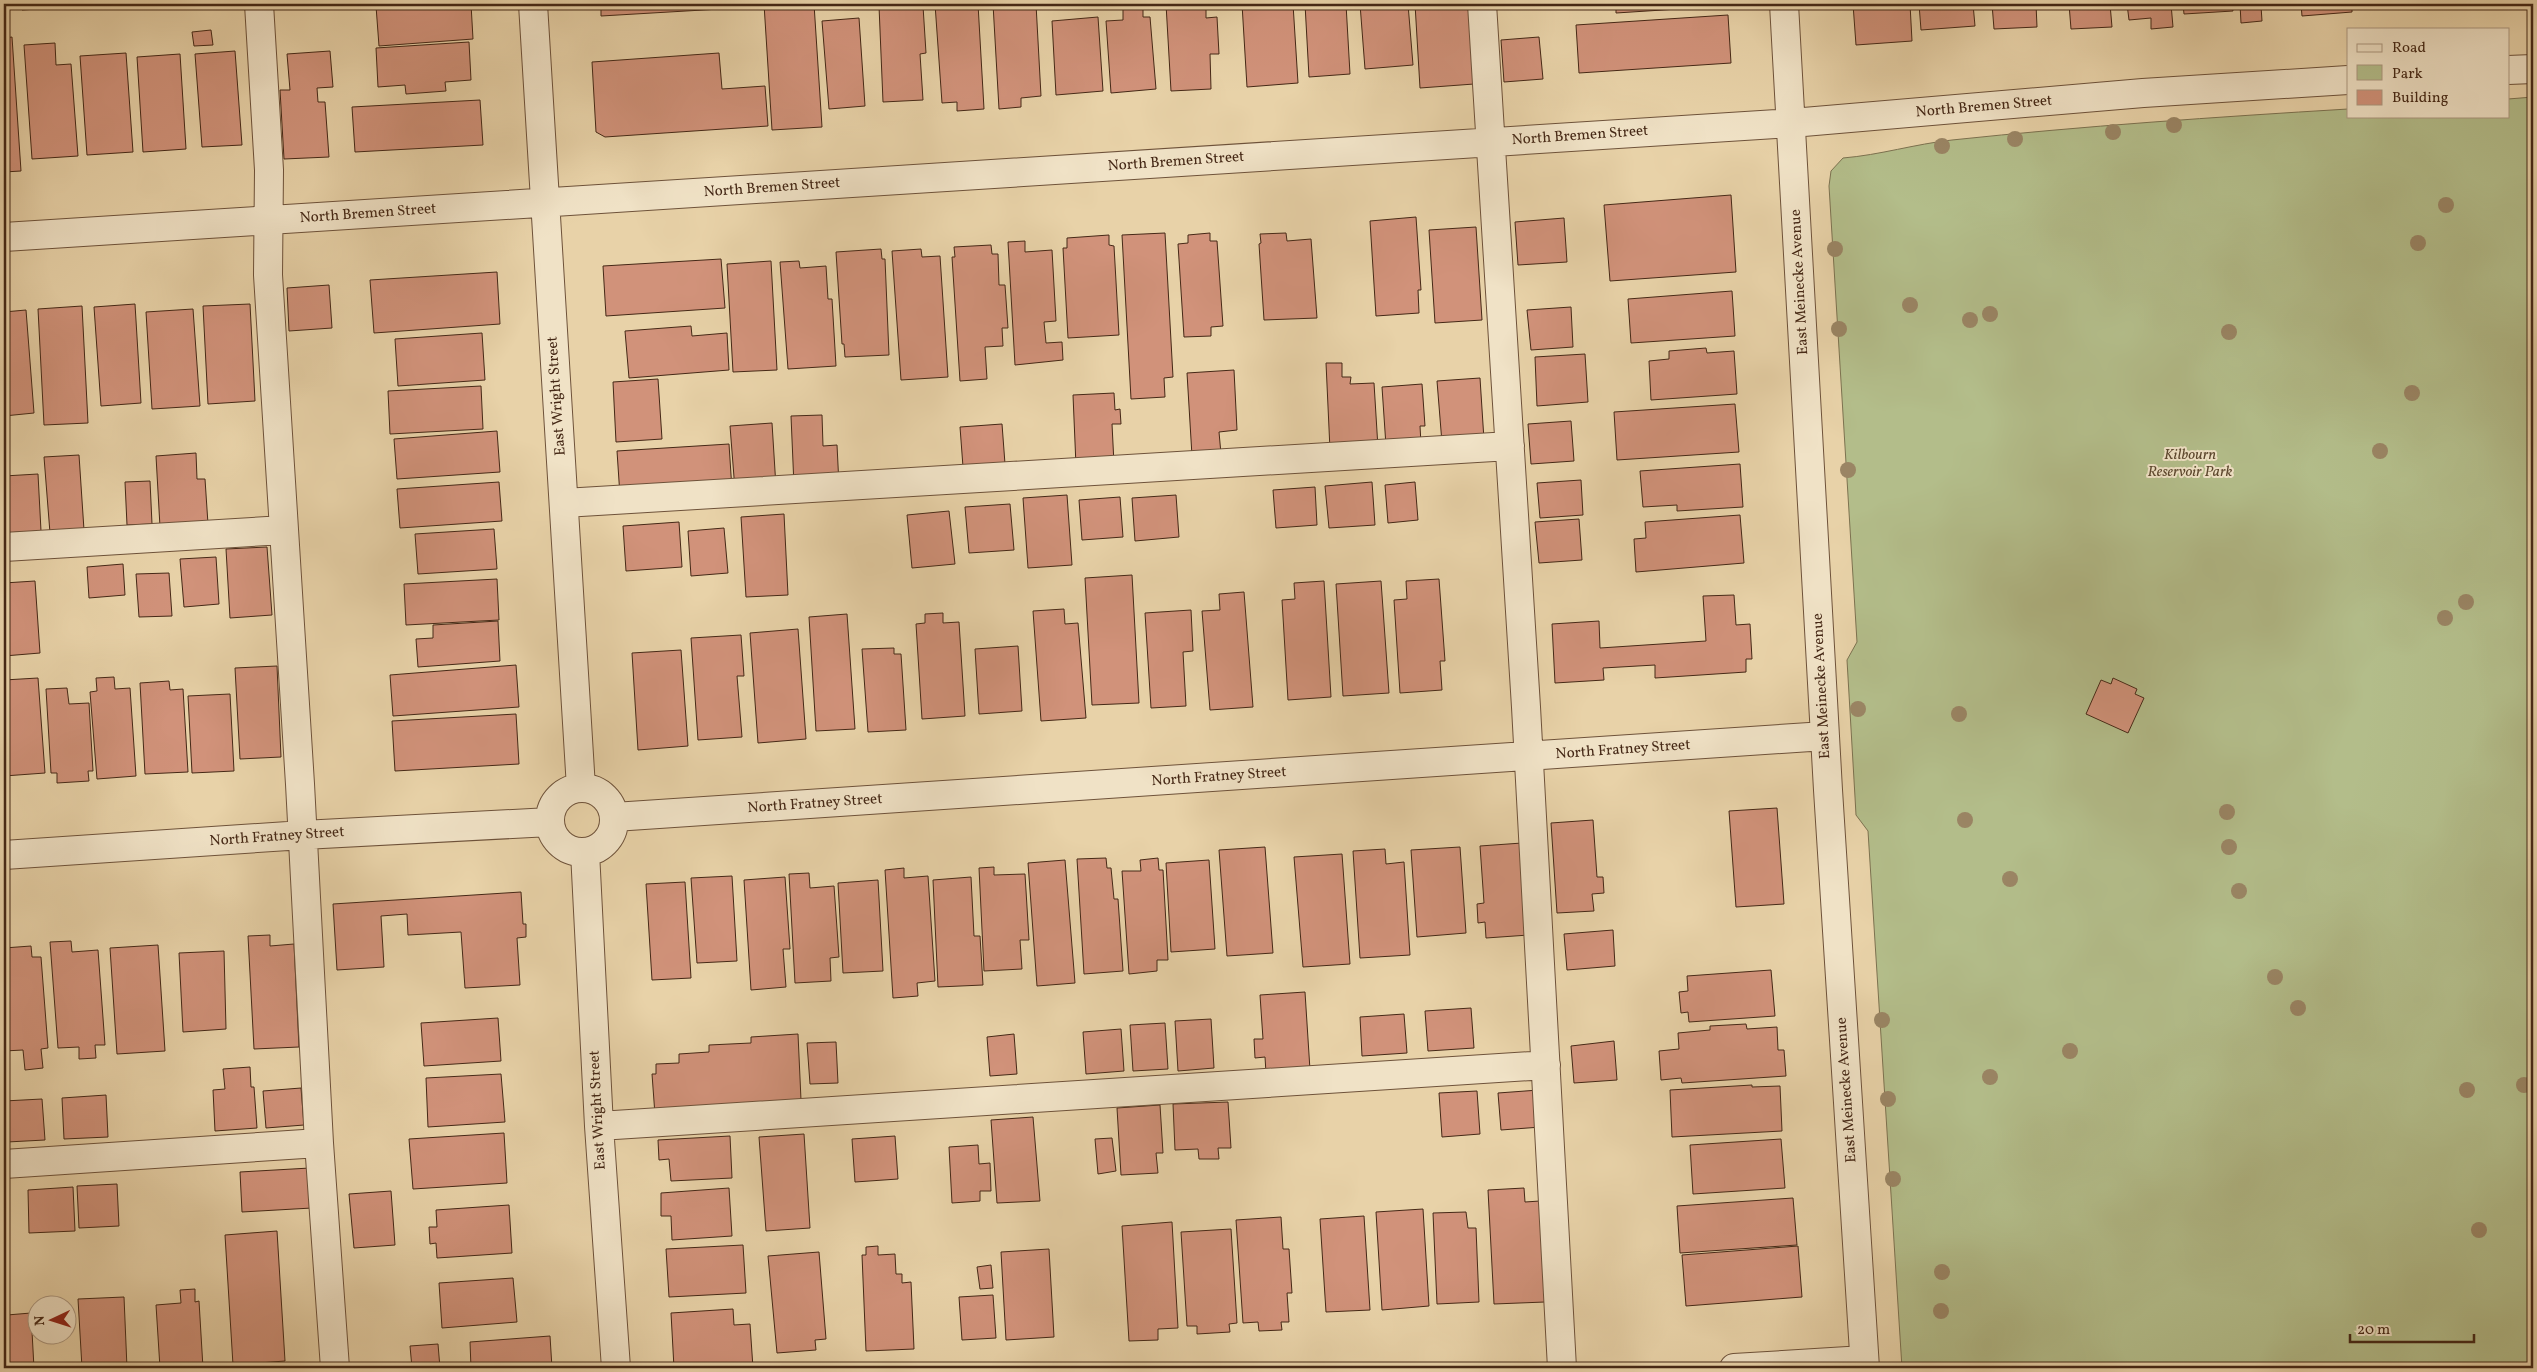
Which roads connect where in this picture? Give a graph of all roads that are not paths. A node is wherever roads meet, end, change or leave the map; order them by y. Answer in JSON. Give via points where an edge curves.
{"nodes":[{"id":1,"x":259,"y":4,"type":"edge"},
{"id":2,"x":534,"y":4,"type":"edge"},
{"id":3,"x":1482,"y":4,"type":"edge"},
{"id":4,"x":1784,"y":4,"type":"edge"},
{"id":5,"x":2533,"y":69,"type":"edge"},
{"id":6,"x":2510,"y":70,"type":"edge"},
{"id":7,"x":2347,"y":80,"type":"edge"},
{"id":8,"x":1792,"y":123,"type":"junction"},
{"id":9,"x":1491,"y":142,"type":"junction"},
{"id":10,"x":545,"y":202,"type":"junction"},
{"id":11,"x":269,"y":220,"type":"junction"},
{"id":12,"x":4,"y":237,"type":"edge"},
{"id":13,"x":1510,"y":446,"type":"junction"},
{"id":14,"x":564,"y":503,"type":"junction"},
{"id":15,"x":284,"y":530,"type":"junction"},
{"id":16,"x":4,"y":547,"type":"edge"},
{"id":17,"x":1825,"y":736,"type":"junction"},
{"id":18,"x":1529,"y":757,"type":"junction"},
{"id":19,"x":581,"y":788,"type":"junction"},
{"id":20,"x":614,"y":817,"type":"junction"},
{"id":21,"x":550,"y":822,"type":"junction"},
{"id":22,"x":303,"y":835,"type":"junction"},
{"id":23,"x":585,"y":852,"type":"junction"},
{"id":24,"x":4,"y":855,"type":"edge"},
{"id":25,"x":1546,"y":1065,"type":"junction"},
{"id":26,"x":598,"y":1126,"type":"junction"},
{"id":27,"x":319,"y":1143,"type":"junction"},
{"id":28,"x":4,"y":1164,"type":"edge"},
{"id":29,"x":1865,"y":1364,"type":"edge"},
{"id":30,"x":335,"y":1368,"type":"edge"},
{"id":31,"x":616,"y":1368,"type":"edge"},
{"id":32,"x":1562,"y":1368,"type":"edge"},
{"id":33,"x":1734,"y":1368,"type":"edge"}],
"edges":[{"from":1,"to":11,"type":"street"},
{"from":2,"to":10,"type":"street","name":"East Wright Street"},
{"from":3,"to":9,"type":"street"},
{"from":4,"to":8,"type":"street","name":"East Meinecke Avenue"},
{"from":5,"to":6,"type":"street"},
{"from":7,"to":8,"type":"street","name":"North Bremen Street","via":[[2133,94]]},
{"from":8,"to":9,"type":"street","name":"North Bremen Street"},
{"from":8,"to":17,"type":"street","name":"East Meinecke Avenue"},
{"from":9,"to":10,"type":"street","name":"North Bremen Street"},
{"from":9,"to":13,"type":"street"},
{"from":10,"to":11,"type":"street","name":"North Bremen Street"},
{"from":10,"to":14,"type":"street","name":"East Wright Street"},
{"from":11,"to":12,"type":"street","name":"North Bremen Street"},
{"from":11,"to":15,"type":"street","via":[[268,275]]},
{"from":13,"to":14,"type":"street"},
{"from":13,"to":18,"type":"street"},
{"from":14,"to":19,"type":"street","name":"East Wright Street"},
{"from":15,"to":16,"type":"street"},
{"from":15,"to":22,"type":"street"},
{"from":17,"to":18,"type":"street","name":"North Fratney Street"},
{"from":17,"to":29,"type":"street","name":"East Meinecke Avenue"},
{"from":18,"to":20,"type":"street","name":"North Fratney Street"},
{"from":18,"to":25,"type":"street"},
{"from":19,"to":20,"type":"street","via":[[599,793],[606,799]]},
{"from":19,"to":21,"type":"street","via":[[561,795],[550,812]]},
{"from":20,"to":23,"type":"street","via":[[610,837]]},
{"from":21,"to":22,"type":"street","name":"North Fratney Street"},
{"from":21,"to":23,"type":"street","via":[[552,832],[564,848]]},
{"from":22,"to":24,"type":"street","name":"North Fratney Street"},
{"from":22,"to":27,"type":"street"},
{"from":23,"to":26,"type":"street","name":"East Wright Street"},
{"from":25,"to":26,"type":"street"},
{"from":25,"to":32,"type":"street"},
{"from":26,"to":31,"type":"street","name":"East Wright Street"},
{"from":27,"to":28,"type":"street"},
{"from":27,"to":30,"type":"street"},
{"from":29,"to":33,"type":"street"}]}
